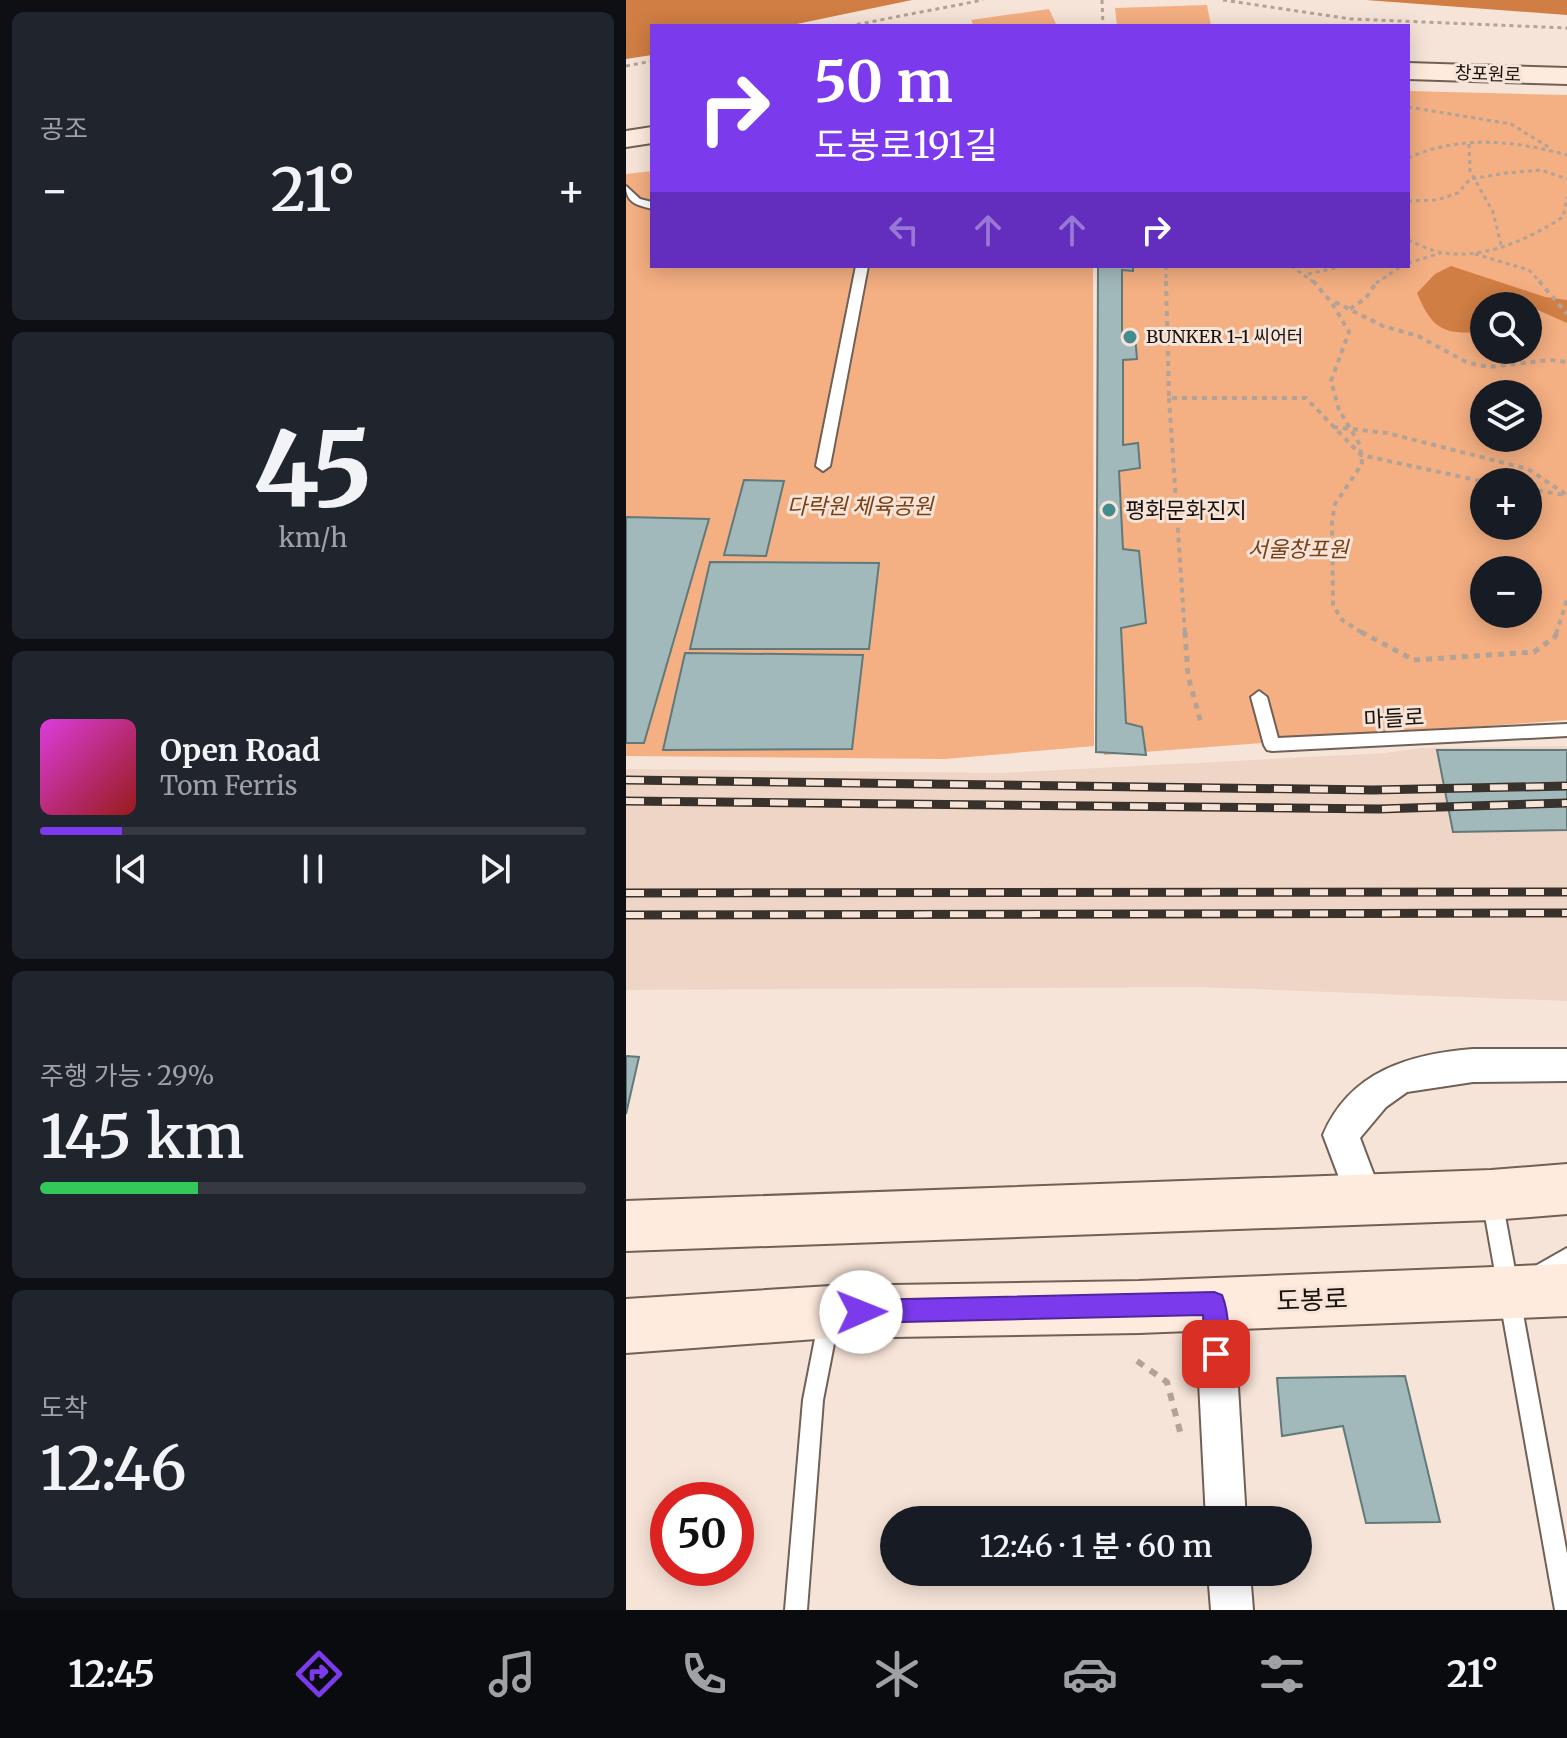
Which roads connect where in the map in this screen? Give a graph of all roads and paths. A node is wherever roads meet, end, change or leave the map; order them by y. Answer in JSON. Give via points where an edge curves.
{"nodes":[{"id":1,"x":983,"y":0,"type":"edge"},
{"id":2,"x":1104,"y":0,"type":"edge"},
{"id":3,"x":1223,"y":0,"type":"edge"},
{"id":4,"x":859,"y":24,"type":"edge"},
{"id":5,"x":1103,"y":24,"type":"edge"},
{"id":6,"x":1567,"y":28,"type":"edge"},
{"id":7,"x":650,"y":61,"type":"edge"},
{"id":8,"x":626,"y":66,"type":"edge"},
{"id":9,"x":1410,"y":71,"type":"edge"},
{"id":10,"x":1567,"y":76,"type":"edge"},
{"id":11,"x":1410,"y":107,"type":"edge"},
{"id":12,"x":650,"y":135,"type":"edge"},
{"id":13,"x":626,"y":139,"type":"edge"},
{"id":14,"x":1469,"y":144,"type":"junction"},
{"id":15,"x":1554,"y":151,"type":"junction"},
{"id":16,"x":1567,"y":155,"type":"edge"},
{"id":17,"x":1410,"y":157,"type":"edge"},
{"id":18,"x":1470,"y":179,"type":"junction"},
{"id":19,"x":1567,"y":179,"type":"edge"},
{"id":20,"x":626,"y":189,"type":"edge"},
{"id":21,"x":1567,"y":197,"type":"edge"},
{"id":22,"x":1410,"y":201,"type":"edge"},
{"id":23,"x":650,"y":205,"type":"edge"},
{"id":24,"x":1410,"y":241,"type":"edge"},
{"id":25,"x":1501,"y":245,"type":"junction"},
{"id":26,"x":1442,"y":253,"type":"junction"},
{"id":27,"x":1472,"y":253,"type":"junction"},
{"id":28,"x":1410,"y":262,"type":"edge"},
{"id":29,"x":862,"y":268,"type":"edge"},
{"id":30,"x":1166,"y":268,"type":"edge"},
{"id":31,"x":1295,"y":268,"type":"edge"},
{"id":32,"x":1335,"y":268,"type":"edge"},
{"id":33,"x":1398,"y":268,"type":"edge"},
{"id":34,"x":1307,"y":274,"type":"junction"},
{"id":35,"x":1330,"y":300,"type":"junction"},
{"id":36,"x":1350,"y":309,"type":"junction"},
{"id":37,"x":1567,"y":314,"type":"edge"},
{"id":38,"x":1567,"y":362,"type":"edge"},
{"id":39,"x":1169,"y":398,"type":"junction"},
{"id":40,"x":1333,"y":427,"type":"junction"},
{"id":41,"x":1352,"y":431,"type":"junction"},
{"id":42,"x":1361,"y":455,"type":"junction"},
{"id":43,"x":823,"y":466,"type":"dead end"},
{"id":44,"x":1470,"y":479,"type":"edge"},
{"id":45,"x":1542,"y":491,"type":"edge"},
{"id":46,"x":1567,"y":495,"type":"edge"},
{"id":47,"x":1567,"y":600,"type":"edge"},
{"id":48,"x":1259,"y":697,"type":"dead end"},
{"id":49,"x":1201,"y":723,"type":"dead end"},
{"id":50,"x":1567,"y":730,"type":"edge"},
{"id":51,"x":1567,"y":1065,"type":"edge"},
{"id":52,"x":1491,"y":1195,"type":"junction"},
{"id":53,"x":1365,"y":1199,"type":"junction"},
{"id":54,"x":1559,"y":1200,"type":"edge"},
{"id":55,"x":626,"y":1226,"type":"edge"},
{"id":56,"x":1567,"y":1258,"type":"edge"},
{"id":57,"x":1567,"y":1290,"type":"edge"},
{"id":58,"x":1509,"y":1293,"type":"junction"},
{"id":59,"x":1214,"y":1303,"type":"junction"},
{"id":60,"x":830,"y":1312,"type":"junction"},
{"id":61,"x":626,"y":1326,"type":"edge"},
{"id":62,"x":1137,"y":1361,"type":"dead end"},
{"id":63,"x":1186,"y":1453,"type":"dead end"},
{"id":64,"x":1225,"y":1506,"type":"edge"},
{"id":65,"x":1230,"y":1586,"type":"edge"},
{"id":66,"x":796,"y":1610,"type":"edge"},
{"id":67,"x":1232,"y":1610,"type":"edge"},
{"id":68,"x":1566,"y":1610,"type":"edge"}],
"edges":[{"from":1,"to":4,"type":"path"},
{"from":2,"to":5,"type":"path"},
{"from":3,"to":6,"type":"path","via":[[1349,21]]},
{"from":7,"to":8,"type":"path"},
{"from":9,"to":10,"type":"main road","name":"창포원로"},
{"from":11,"to":15,"type":"path","via":[[1511,124]]},
{"from":12,"to":13,"type":"main road"},
{"from":14,"to":15,"type":"path","via":[[1519,142]]},
{"from":14,"to":17,"type":"path"},
{"from":14,"to":18,"type":"path"},
{"from":15,"to":16,"type":"path"},
{"from":18,"to":19,"type":"path","via":[[1541,170]]},
{"from":18,"to":22,"type":"path","via":[[1458,193]]},
{"from":18,"to":25,"type":"path","via":[[1492,210]]},
{"from":20,"to":23,"type":"lane","via":[[636,201]]},
{"from":21,"to":25,"type":"path","via":[[1563,217],[1540,234]]},
{"from":24,"to":26,"type":"path"},
{"from":25,"to":27,"type":"path"},
{"from":26,"to":27,"type":"path"},
{"from":26,"to":28,"type":"path"},
{"from":27,"to":37,"type":"path","via":[[1529,270]]},
{"from":29,"to":43,"type":"lane"},
{"from":30,"to":39,"type":"path"},
{"from":31,"to":34,"type":"path"},
{"from":32,"to":34,"type":"path"},
{"from":33,"to":36,"type":"path","via":[[1379,279]]},
{"from":34,"to":35,"type":"path"},
{"from":35,"to":36,"type":"path"},
{"from":35,"to":41,"type":"path","via":[[1349,332],[1331,381]]},
{"from":36,"to":38,"type":"path","via":[[1468,363],[1489,367]]},
{"from":39,"to":40,"type":"path","via":[[1306,398]]},
{"from":39,"to":49,"type":"path","via":[[1188,676]]},
{"from":40,"to":41,"type":"path"},
{"from":40,"to":42,"type":"path"},
{"from":41,"to":42,"type":"path"},
{"from":41,"to":46,"type":"path","via":[[1387,433],[1528,469]]},
{"from":42,"to":44,"type":"path"},
{"from":42,"to":47,"type":"path","via":[[1362,464],[1335,504],[1332,521],[1333,605],[1342,620],[1414,660],[1503,656],[1534,652],[1555,637]]},
{"from":45,"to":46,"type":"path"},
{"from":48,"to":50,"type":"lane","name":"마들로","via":[[1272,745]]},
{"from":51,"to":53,"type":"street","via":[[1425,1070],[1390,1082],[1363,1105],[1341,1135]]},
{"from":52,"to":53,"type":"main road"},
{"from":52,"to":54,"type":"main road"},
{"from":52,"to":58,"type":"lane"},
{"from":53,"to":55,"type":"main road"},
{"from":56,"to":58,"type":"lane"},
{"from":57,"to":58,"type":"main road","name":"도봉로"},
{"from":58,"to":59,"type":"main road","name":"도봉로"},
{"from":58,"to":68,"type":"lane"},
{"from":59,"to":60,"type":"main road","name":"도봉로"},
{"from":59,"to":64,"type":"street"},
{"from":60,"to":61,"type":"main road","name":"도봉로"},
{"from":60,"to":66,"type":"lane","via":[[813,1400]]},
{"from":62,"to":63,"type":"path","via":[[1167,1382]]},
{"from":65,"to":67,"type":"street"}]}
